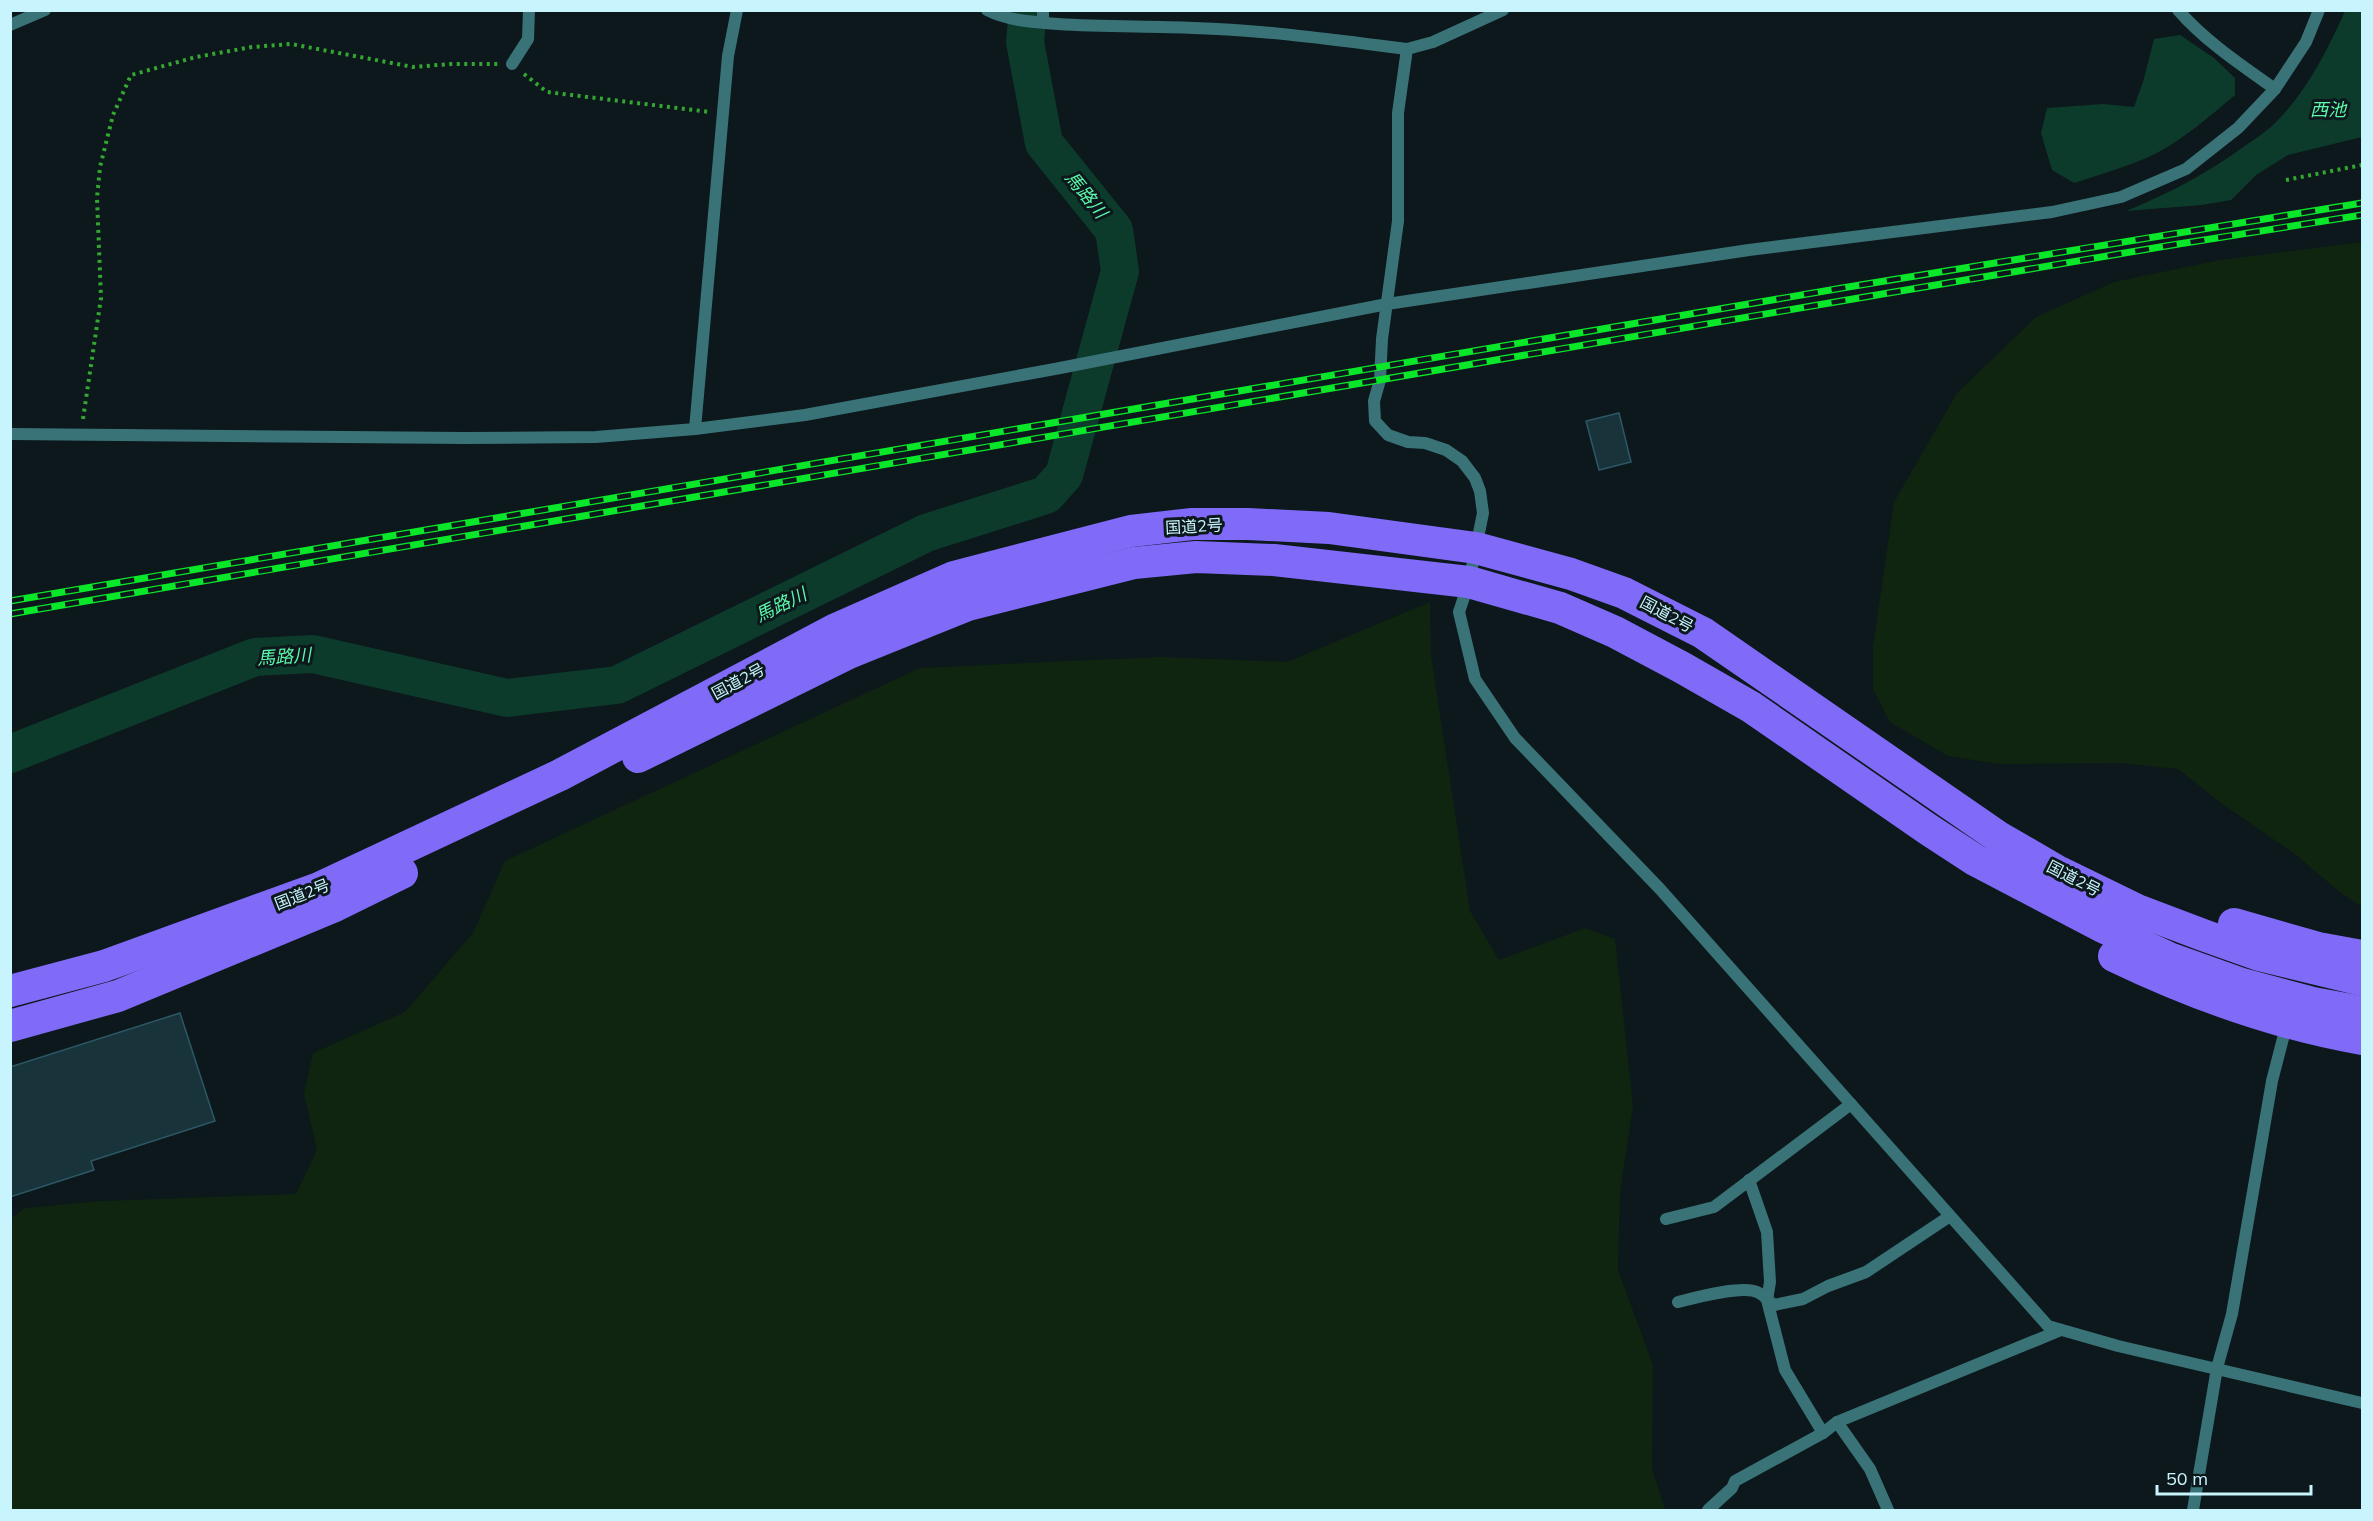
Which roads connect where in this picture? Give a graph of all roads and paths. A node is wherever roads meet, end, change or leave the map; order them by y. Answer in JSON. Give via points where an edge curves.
{"nodes":[{"id":1,"x":45,"y":10,"type":"edge"},
{"id":2,"x":529,"y":10,"type":"edge"},
{"id":3,"x":737,"y":10,"type":"edge"},
{"id":4,"x":987,"y":10,"type":"edge"},
{"id":5,"x":1503,"y":10,"type":"edge"},
{"id":6,"x":2178,"y":10,"type":"edge"},
{"id":7,"x":2319,"y":10,"type":"edge"},
{"id":8,"x":1040,"y":18,"type":"edge"},
{"id":9,"x":10,"y":25,"type":"edge"},
{"id":10,"x":1407,"y":49,"type":"junction"},
{"id":11,"x":512,"y":64,"type":"junction"},
{"id":12,"x":2275,"y":89,"type":"junction"},
{"id":13,"x":722,"y":114,"type":"junction"},
{"id":14,"x":2362,"y":165,"type":"edge"},
{"id":15,"x":2286,"y":180,"type":"dead end"},
{"id":16,"x":1387,"y":304,"type":"junction"},
{"id":17,"x":695,"y":429,"type":"junction"},
{"id":18,"x":10,"y":434,"type":"edge"},
{"id":19,"x":81,"y":435,"type":"junction"},
{"id":20,"x":1476,"y":548,"type":"junction"},
{"id":21,"x":1469,"y":582,"type":"junction"},
{"id":22,"x":1765,"y":677,"type":"junction"},
{"id":23,"x":1750,"y":707,"type":"junction"},
{"id":24,"x":2362,"y":956,"type":"edge"},
{"id":25,"x":2362,"y":980,"type":"edge"},
{"id":26,"x":10,"y":991,"type":"edge"},
{"id":27,"x":2362,"y":1012,"type":"edge"},
{"id":28,"x":2288,"y":1022,"type":"junction"},
{"id":29,"x":10,"y":1026,"type":"edge"},
{"id":30,"x":2362,"y":1039,"type":"edge"},
{"id":31,"x":1851,"y":1104,"type":"junction"},
{"id":32,"x":1749,"y":1180,"type":"junction"},
{"id":33,"x":1950,"y":1216,"type":"junction"},
{"id":34,"x":1666,"y":1219,"type":"dead end"},
{"id":35,"x":1767,"y":1300,"type":"junction"},
{"id":36,"x":1678,"y":1302,"type":"dead end"},
{"id":37,"x":2061,"y":1330,"type":"junction"},
{"id":38,"x":2217,"y":1368,"type":"junction"},
{"id":39,"x":2362,"y":1403,"type":"edge"},
{"id":40,"x":1837,"y":1422,"type":"junction"},
{"id":41,"x":1822,"y":1433,"type":"junction"},
{"id":42,"x":1708,"y":1510,"type":"edge"},
{"id":43,"x":1888,"y":1510,"type":"edge"},
{"id":44,"x":2193,"y":1510,"type":"edge"}],
"edges":[{"from":1,"to":9,"type":"street"},
{"from":2,"to":11,"type":"street","via":[[528,39]]},
{"from":3,"to":13,"type":"street"},
{"from":4,"to":8,"type":"street","via":[[1010,18]]},
{"from":5,"to":10,"type":"street","via":[[1433,42]]},
{"from":6,"to":12,"type":"street"},
{"from":7,"to":12,"type":"street","via":[[2306,42]]},
{"from":8,"to":10,"type":"street","via":[[1102,27],[1283,34]]},
{"from":10,"to":16,"type":"street","via":[[1398,113],[1398,221]]},
{"from":11,"to":13,"type":"path","via":[[547,92]]},
{"from":11,"to":19,"type":"path","via":[[413,67],[291,44],[207,55],[131,75],[113,115],[100,166],[97,198],[101,298]]},
{"from":12,"to":16,"type":"street","via":[[2238,128],[2186,169],[2121,197],[2052,212],[1749,250]]},
{"from":13,"to":17,"type":"street"},
{"from":14,"to":15,"type":"path"},
{"from":16,"to":17,"type":"street","via":[[805,415]]},
{"from":16,"to":20,"type":"street","via":[[1380,380],[1374,401],[1375,421],[1388,435],[1446,450],[1462,460],[1480,491],[1483,513]]},
{"from":17,"to":19,"type":"street","via":[[596,437]]},
{"from":18,"to":19,"type":"street"},
{"from":20,"to":21,"type":"street"},
{"from":20,"to":22,"type":"highway","name":"国道2号","via":[[1624,593],[1702,633]]},
{"from":20,"to":26,"type":"highway","name":"国道2号","via":[[1329,528],[1192,524],[1131,531],[954,577],[834,630],[560,775],[320,888],[104,966]]},
{"from":21,"to":23,"type":"highway","name":"国道2号","via":[[1560,609],[1615,632]]},
{"from":21,"to":29,"type":"highway","name":"国道2号","via":[[1274,560],[1196,557],[1134,563],[968,604],[849,653],[335,906],[118,996]]},
{"from":21,"to":31,"type":"street","via":[[1459,612],[1476,679],[1515,738],[1660,889]]},
{"from":22,"to":24,"type":"highway","via":[[1804,692],[1933,777],[2071,856],[2200,913],[2256,932]]},
{"from":22,"to":25,"type":"highway","name":"国道2号","via":[[1997,836],[2059,872],[2137,910],[2214,939],[2259,955]]},
{"from":23,"to":27,"type":"highway","name":"国道2号","via":[[1975,860],[2103,927],[2169,958],[2242,984]]},
{"from":23,"to":28,"type":"highway","via":[[1812,768],[1899,830],[2038,918],[2162,979]]},
{"from":28,"to":30,"type":"highway"},
{"from":28,"to":38,"type":"street","via":[[2271,1081],[2232,1314]]},
{"from":31,"to":32,"type":"street"},
{"from":31,"to":33,"type":"street"},
{"from":32,"to":34,"type":"street","via":[[1714,1207]]},
{"from":32,"to":35,"type":"street","via":[[1767,1232]]},
{"from":33,"to":35,"type":"street","via":[[1866,1272],[1803,1299],[1774,1305]]},
{"from":33,"to":37,"type":"street","via":[[2048,1326]]},
{"from":35,"to":36,"type":"street","via":[[1759,1292],[1749,1291],[1718,1292]]},
{"from":35,"to":41,"type":"street","via":[[1785,1370]]},
{"from":37,"to":38,"type":"street"},
{"from":37,"to":40,"type":"street"},
{"from":38,"to":39,"type":"street"},
{"from":38,"to":44,"type":"street"},
{"from":40,"to":41,"type":"street"},
{"from":40,"to":43,"type":"street","via":[[1870,1469]]},
{"from":41,"to":42,"type":"street","via":[[1736,1481]]}]}
